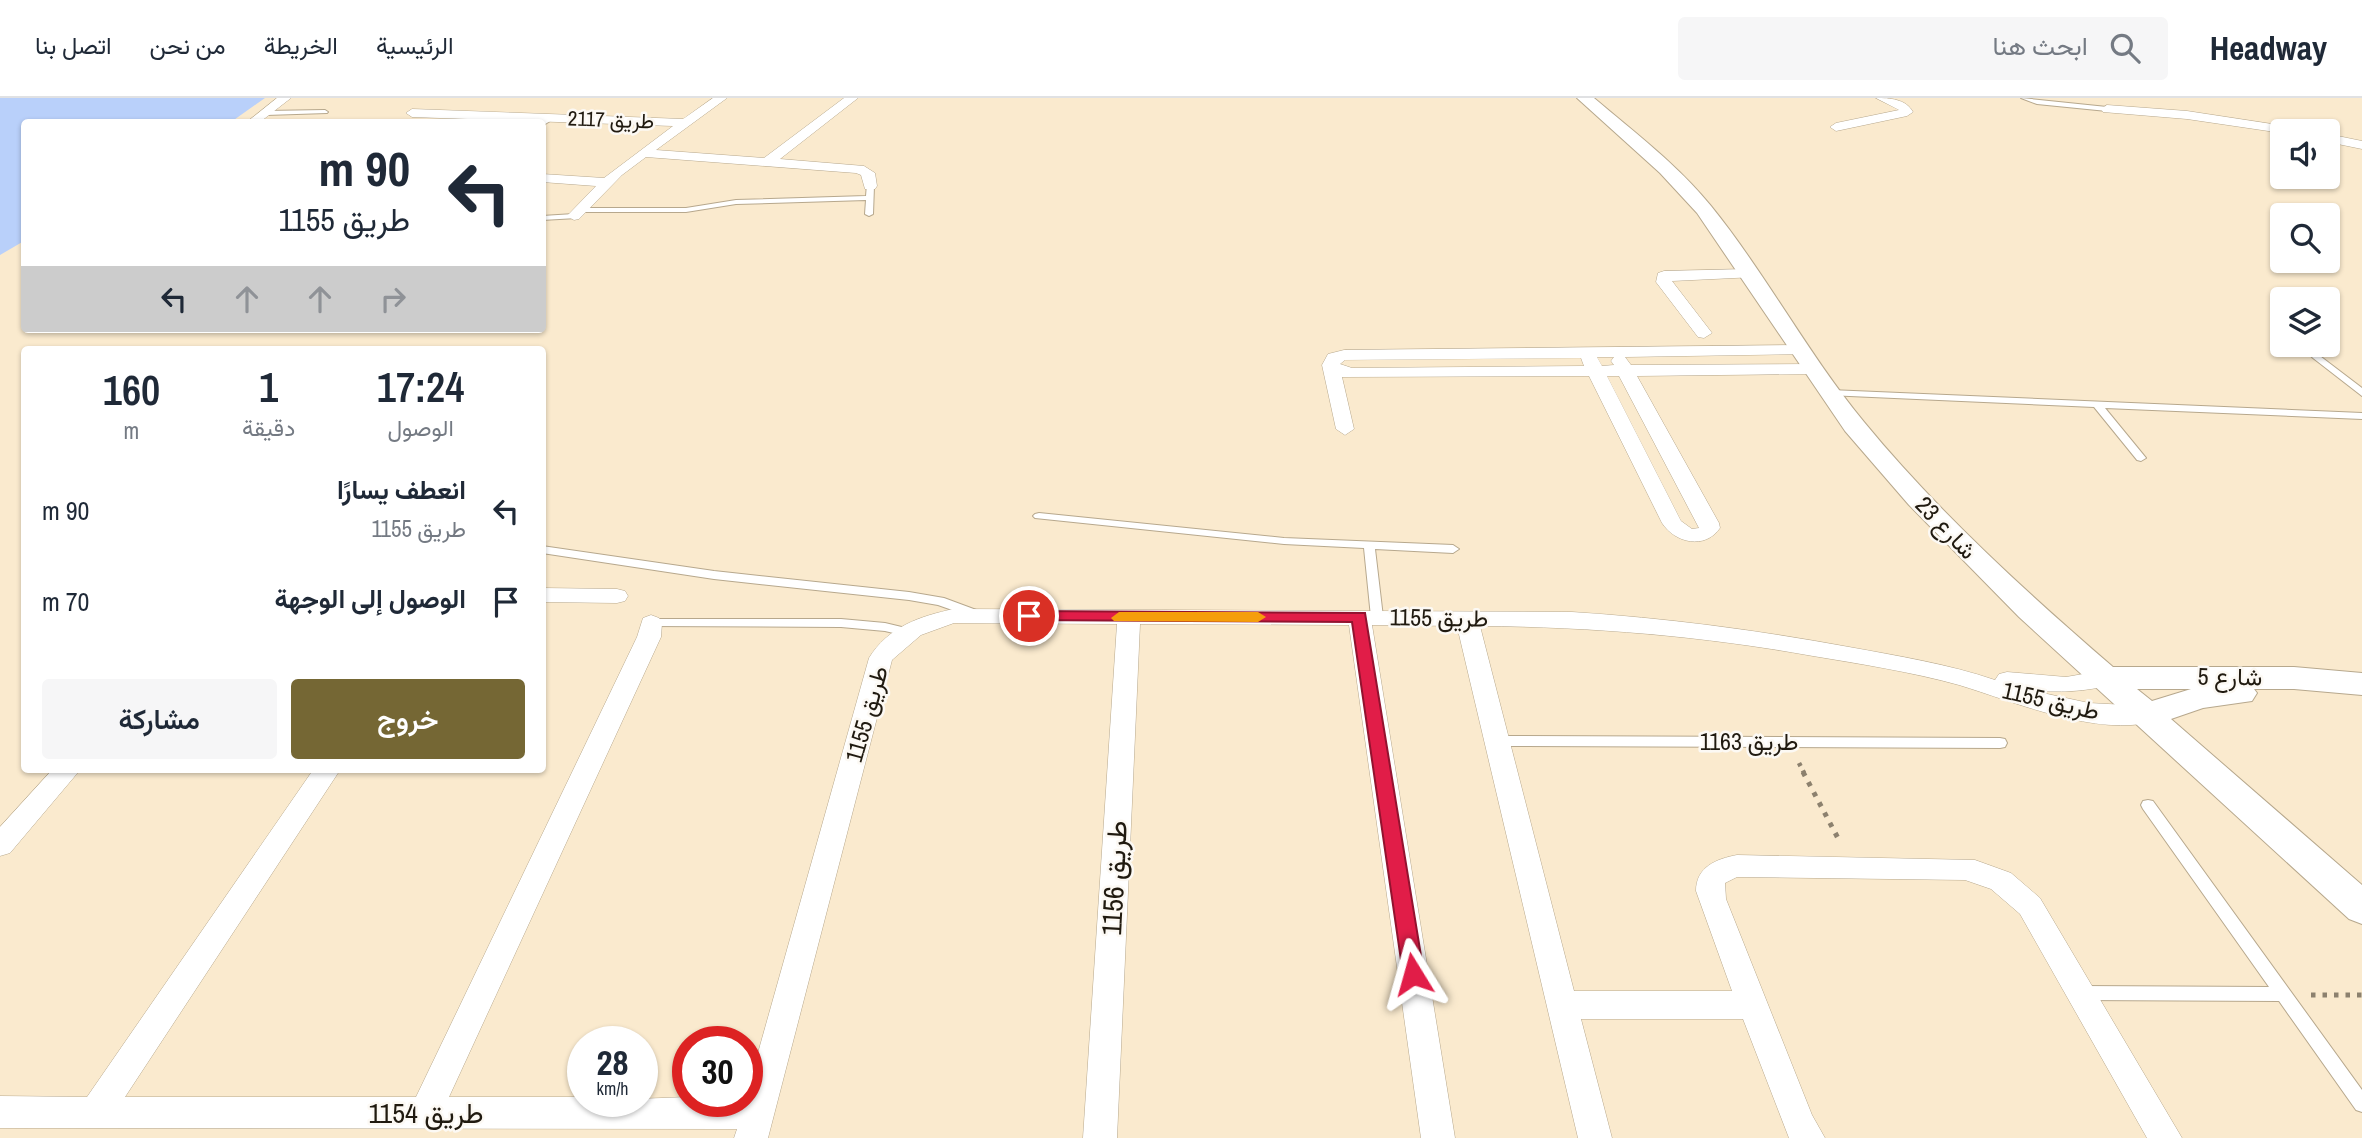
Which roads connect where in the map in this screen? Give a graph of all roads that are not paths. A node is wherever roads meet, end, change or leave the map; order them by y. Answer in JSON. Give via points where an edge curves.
{"nodes":[{"id":1,"x":285,"y":98,"type":"edge"},
{"id":2,"x":428,"y":98,"type":"edge"},
{"id":3,"x":721,"y":98,"type":"edge"},
{"id":4,"x":852,"y":98,"type":"edge"},
{"id":5,"x":1586,"y":98,"type":"edge"},
{"id":6,"x":1882,"y":98,"type":"edge"},
{"id":7,"x":2024,"y":98,"type":"edge"},
{"id":8,"x":2068,"y":101,"type":"edge"},
{"id":9,"x":2107,"y":109,"type":"joint"},
{"id":10,"x":325,"y":112,"type":"dead end"},
{"id":11,"x":266,"y":113,"type":"junction"},
{"id":12,"x":412,"y":113,"type":"junction"},
{"id":13,"x":2056,"y":113,"type":"dead end"},
{"id":14,"x":257,"y":119,"type":"edge"},
{"id":15,"x":404,"y":119,"type":"edge"},
{"id":16,"x":513,"y":119,"type":"edge"},
{"id":17,"x":547,"y":121,"type":"edge"},
{"id":18,"x":683,"y":123,"type":"junction"},
{"id":19,"x":1836,"y":127,"type":"dead end"},
{"id":20,"x":2270,"y":127,"type":"edge"},
{"id":21,"x":2340,"y":140,"type":"edge"},
{"id":22,"x":2362,"y":145,"type":"edge"},
{"id":23,"x":642,"y":153,"type":"junction"},
{"id":24,"x":769,"y":161,"type":"junction"},
{"id":25,"x":546,"y":178,"type":"edge"},
{"id":26,"x":606,"y":182,"type":"junction"},
{"id":27,"x":870,"y":192,"type":"junction"},
{"id":28,"x":577,"y":214,"type":"junction"},
{"id":29,"x":869,"y":214,"type":"dead end"},
{"id":30,"x":546,"y":218,"type":"edge"},
{"id":31,"x":1749,"y":274,"type":"junction"},
{"id":32,"x":1704,"y":333,"type":"dead end"},
{"id":33,"x":1586,"y":352,"type":"junction"},
{"id":34,"x":1615,"y":352,"type":"junction"},
{"id":35,"x":1439,"y":354,"type":"junction"},
{"id":36,"x":2317,"y":357,"type":"edge"},
{"id":37,"x":1806,"y":360,"type":"junction"},
{"id":38,"x":1331,"y":365,"type":"junction"},
{"id":39,"x":1625,"y":370,"type":"junction"},
{"id":40,"x":1596,"y":371,"type":"junction"},
{"id":41,"x":1445,"y":372,"type":"junction"},
{"id":42,"x":1830,"y":393,"type":"junction"},
{"id":43,"x":2362,"y":393,"type":"edge"},
{"id":44,"x":2097,"y":405,"type":"junction"},
{"id":45,"x":2362,"y":416,"type":"edge"},
{"id":46,"x":1345,"y":429,"type":"dead end"},
{"id":47,"x":1665,"y":442,"type":"junction"},
{"id":48,"x":1632,"y":443,"type":"junction"},
{"id":49,"x":2141,"y":458,"type":"dead end"},
{"id":50,"x":1039,"y":516,"type":"dead end"},
{"id":51,"x":1369,"y":545,"type":"junction"},
{"id":52,"x":1453,"y":549,"type":"dead end"},
{"id":53,"x":546,"y":550,"type":"edge"},
{"id":54,"x":546,"y":595,"type":"edge"},
{"id":55,"x":617,"y":596,"type":"dead end"},
{"id":56,"x":978,"y":616,"type":"junction"},
{"id":57,"x":1368,"y":617,"type":"junction"},
{"id":58,"x":1129,"y":618,"type":"junction"},
{"id":59,"x":1468,"y":618,"type":"junction"},
{"id":60,"x":651,"y":623,"type":"joint"},
{"id":61,"x":906,"y":632,"type":"junction"},
{"id":62,"x":1958,"y":677,"type":"junction"},
{"id":63,"x":2106,"y":678,"type":"junction"},
{"id":64,"x":2357,"y":684,"type":"edge"},
{"id":65,"x":2147,"y":715,"type":"junction"},
{"id":66,"x":1498,"y":741,"type":"junction"},
{"id":67,"x":2000,"y":743,"type":"dead end"},
{"id":68,"x":64,"y":773,"type":"edge"},
{"id":69,"x":325,"y":773,"type":"edge"},
{"id":70,"x":2148,"y":805,"type":"dead end"},
{"id":71,"x":0,"y":845,"type":"edge"},
{"id":72,"x":2362,"y":908,"type":"edge"},
{"id":73,"x":2080,"y":993,"type":"junction"},
{"id":74,"x":2282,"y":994,"type":"junction"},
{"id":75,"x":1563,"y":1005,"type":"junction"},
{"id":76,"x":1752,"y":1005,"type":"junction"},
{"id":77,"x":2362,"y":1104,"type":"edge"},
{"id":78,"x":0,"y":1112,"type":"edge"},
{"id":79,"x":94,"y":1113,"type":"junction"},
{"id":80,"x":425,"y":1113,"type":"junction"},
{"id":81,"x":754,"y":1126,"type":"edge"},
{"id":82,"x":1100,"y":1138,"type":"edge"},
{"id":83,"x":1438,"y":1138,"type":"edge"},
{"id":84,"x":1595,"y":1138,"type":"edge"},
{"id":85,"x":1808,"y":1138,"type":"edge"},
{"id":86,"x":2165,"y":1138,"type":"edge"}],
"edges":[{"from":1,"to":11,"type":"street"},
{"from":2,"to":12,"type":"street"},
{"from":3,"to":18,"type":"street"},
{"from":4,"to":24,"type":"street"},
{"from":5,"to":31,"type":"street","name":"شارع 23","via":[[1686,188]]},
{"from":6,"to":19,"type":"street","via":[[1907,112]]},
{"from":7,"to":8,"type":"lane"},
{"from":8,"to":9,"type":"lane"},
{"from":8,"to":13,"type":"lane"},
{"from":9,"to":20,"type":"street"},
{"from":10,"to":11,"type":"lane"},
{"from":11,"to":14,"type":"street"},
{"from":12,"to":15,"type":"street"},
{"from":12,"to":16,"type":"street","name":"طريق 2117"},
{"from":17,"to":18,"type":"street","name":"طريق 2117"},
{"from":18,"to":23,"type":"street"},
{"from":21,"to":22,"type":"street"},
{"from":23,"to":24,"type":"street"},
{"from":23,"to":26,"type":"street"},
{"from":24,"to":27,"type":"street","via":[[859,170],[868,173]]},
{"from":25,"to":26,"type":"street"},
{"from":26,"to":28,"type":"street"},
{"from":27,"to":28,"type":"lane","via":[[686,210]]},
{"from":27,"to":29,"type":"lane"},
{"from":28,"to":30,"type":"lane"},
{"from":31,"to":32,"type":"street","via":[[1664,276]]},
{"from":31,"to":37,"type":"street","name":"شارع 23"},
{"from":33,"to":34,"type":"street"},
{"from":33,"to":35,"type":"street"},
{"from":33,"to":40,"type":"street"},
{"from":34,"to":37,"type":"street"},
{"from":34,"to":39,"type":"street"},
{"from":35,"to":38,"type":"street","via":[[1344,355],[1334,358]]},
{"from":35,"to":41,"type":"street"},
{"from":36,"to":43,"type":"lane"},
{"from":37,"to":39,"type":"street"},
{"from":37,"to":42,"type":"street","name":"شارع 23"},
{"from":38,"to":41,"type":"street","via":[[1345,372]]},
{"from":38,"to":46,"type":"street"},
{"from":39,"to":40,"type":"street"},
{"from":39,"to":47,"type":"street"},
{"from":40,"to":41,"type":"street"},
{"from":40,"to":48,"type":"street"},
{"from":42,"to":44,"type":"lane"},
{"from":42,"to":63,"type":"street","name":"شارع 23","via":[[1909,489],[1973,556]]},
{"from":44,"to":45,"type":"lane"},
{"from":44,"to":49,"type":"lane"},
{"from":47,"to":48,"type":"street"},
{"from":47,"to":48,"type":"street","via":[[1709,523],[1708,533],[1692,535],[1676,528]]},
{"from":50,"to":51,"type":"lane","via":[[1201,534]]},
{"from":51,"to":52,"type":"lane"},
{"from":51,"to":57,"type":"lane"},
{"from":53,"to":56,"type":"lane","via":[[702,574],[909,596],[940,601]]},
{"from":54,"to":55,"type":"street"},
{"from":56,"to":58,"type":"street","name":"طريق 1155"},
{"from":56,"to":61,"type":"street","name":"طريق 1155","via":[[954,615]]},
{"from":57,"to":58,"type":"street","name":"طريق 1155"},
{"from":57,"to":59,"type":"street","name":"طريق 1155"},
{"from":57,"to":83,"type":"street"},
{"from":58,"to":82,"type":"street","name":"طريق 1156"},
{"from":59,"to":62,"type":"street","name":"طريق 1155","via":[[1572,619],[1685,628]]},
{"from":59,"to":66,"type":"street"},
{"from":60,"to":61,"type":"lane","via":[[841,623]]},
{"from":60,"to":80,"type":"street","via":[[649,637]]},
{"from":61,"to":81,"type":"street","name":"طريق 1155","via":[[881,658]]},
{"from":62,"to":63,"type":"street","name":"طريق 1155","via":[[2066,685]]},
{"from":62,"to":65,"type":"street","name":"طريق 1155","via":[[2068,707],[2127,717]]},
{"from":63,"to":64,"type":"street","name":"شارع 5","via":[[2280,678]]},
{"from":63,"to":65,"type":"street","name":"شارع 23"},
{"from":64,"to":65,"type":"street","name":"شارع 5","via":[[2228,693]]},
{"from":65,"to":72,"type":"street","name":"شارع 23"},
{"from":66,"to":67,"type":"lane","name":"طريق 1163"},
{"from":66,"to":75,"type":"street"},
{"from":68,"to":71,"type":"street"},
{"from":69,"to":79,"type":"street"},
{"from":70,"to":74,"type":"lane"},
{"from":73,"to":74,"type":"lane"},
{"from":73,"to":76,"type":"street","via":[[2030,906],[2002,880],[1965,869],[1723,868],[1712,875],[1708,886]]},
{"from":73,"to":86,"type":"street"},
{"from":74,"to":77,"type":"lane"},
{"from":75,"to":76,"type":"street"},
{"from":75,"to":84,"type":"street"},
{"from":76,"to":85,"type":"street"},
{"from":78,"to":79,"type":"street","name":"طريق 1154"},
{"from":79,"to":80,"type":"street","name":"طريق 1154"},
{"from":80,"to":81,"type":"street","name":"طريق 1154"}]}
